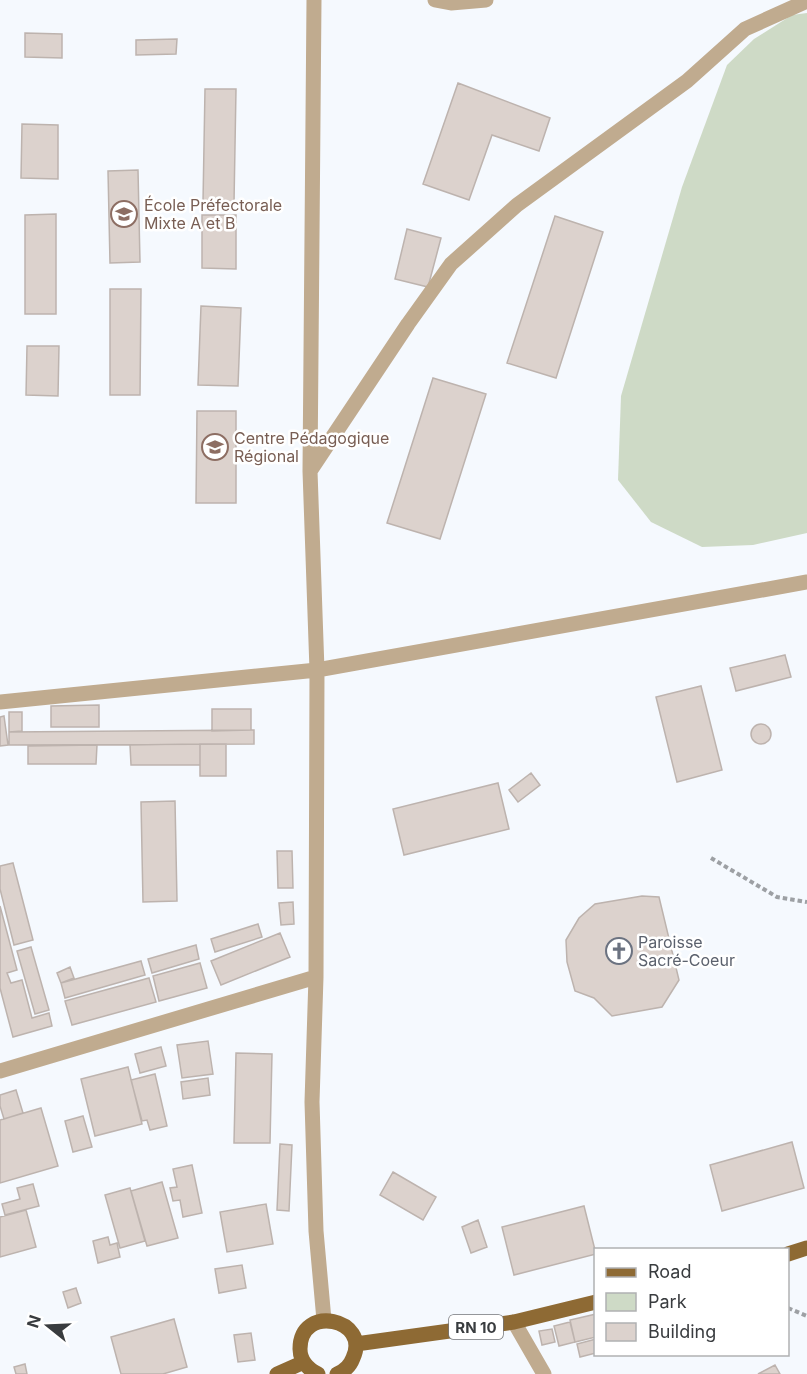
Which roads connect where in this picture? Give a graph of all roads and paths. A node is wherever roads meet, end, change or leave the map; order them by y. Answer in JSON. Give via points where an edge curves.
{"nodes":[{"id":1,"x":314,"y":0,"type":"edge"},
{"id":2,"x":435,"y":0,"type":"edge"},
{"id":3,"x":486,"y":0,"type":"edge"},
{"id":4,"x":807,"y":1,"type":"edge"},
{"id":5,"x":310,"y":471,"type":"junction"},
{"id":6,"x":807,"y":582,"type":"edge"},
{"id":7,"x":317,"y":670,"type":"junction"},
{"id":8,"x":0,"y":702,"type":"edge"},
{"id":9,"x":711,"y":858,"type":"dead end"},
{"id":10,"x":807,"y":902,"type":"edge"},
{"id":11,"x":316,"y":977,"type":"junction"},
{"id":12,"x":0,"y":1071,"type":"edge"},
{"id":13,"x":807,"y":1248,"type":"edge"},
{"id":14,"x":789,"y":1254,"type":"edge"},
{"id":15,"x":594,"y":1302,"type":"edge"},
{"id":16,"x":789,"y":1308,"type":"edge"},
{"id":17,"x":807,"y":1316,"type":"edge"},
{"id":18,"x":324,"y":1320,"type":"junction"},
{"id":19,"x":514,"y":1322,"type":"junction"},
{"id":20,"x":356,"y":1344,"type":"junction"},
{"id":21,"x":304,"y":1362,"type":"junction"},
{"id":22,"x":277,"y":1374,"type":"edge"},
{"id":23,"x":318,"y":1374,"type":"edge"},
{"id":24,"x":337,"y":1374,"type":"edge"},
{"id":25,"x":544,"y":1374,"type":"edge"}],
"edges":[{"from":1,"to":5,"type":"street"},
{"from":2,"to":3,"type":"street"},
{"from":4,"to":5,"type":"street","via":[[746,29],[687,81],[517,205],[451,264]]},
{"from":5,"to":7,"type":"street"},
{"from":6,"to":7,"type":"street"},
{"from":7,"to":8,"type":"street"},
{"from":7,"to":11,"type":"street"},
{"from":9,"to":10,"type":"path","via":[[777,897]]},
{"from":11,"to":12,"type":"street"},
{"from":11,"to":18,"type":"street","via":[[312,1102],[316,1231]]},
{"from":13,"to":14,"type":"main road"},
{"from":15,"to":19,"type":"main road","number":"RN 10"},
{"from":16,"to":17,"type":"path"},
{"from":18,"to":20,"type":"main road","via":[[335,1320],[345,1326]]},
{"from":18,"to":21,"type":"main road","via":[[314,1323],[301,1340]]},
{"from":19,"to":20,"type":"main road","number":"RN 10"},
{"from":19,"to":25,"type":"street"},
{"from":20,"to":24,"type":"main road","via":[[350,1365]]},
{"from":21,"to":22,"type":"main road"},
{"from":21,"to":23,"type":"main road"}]}
